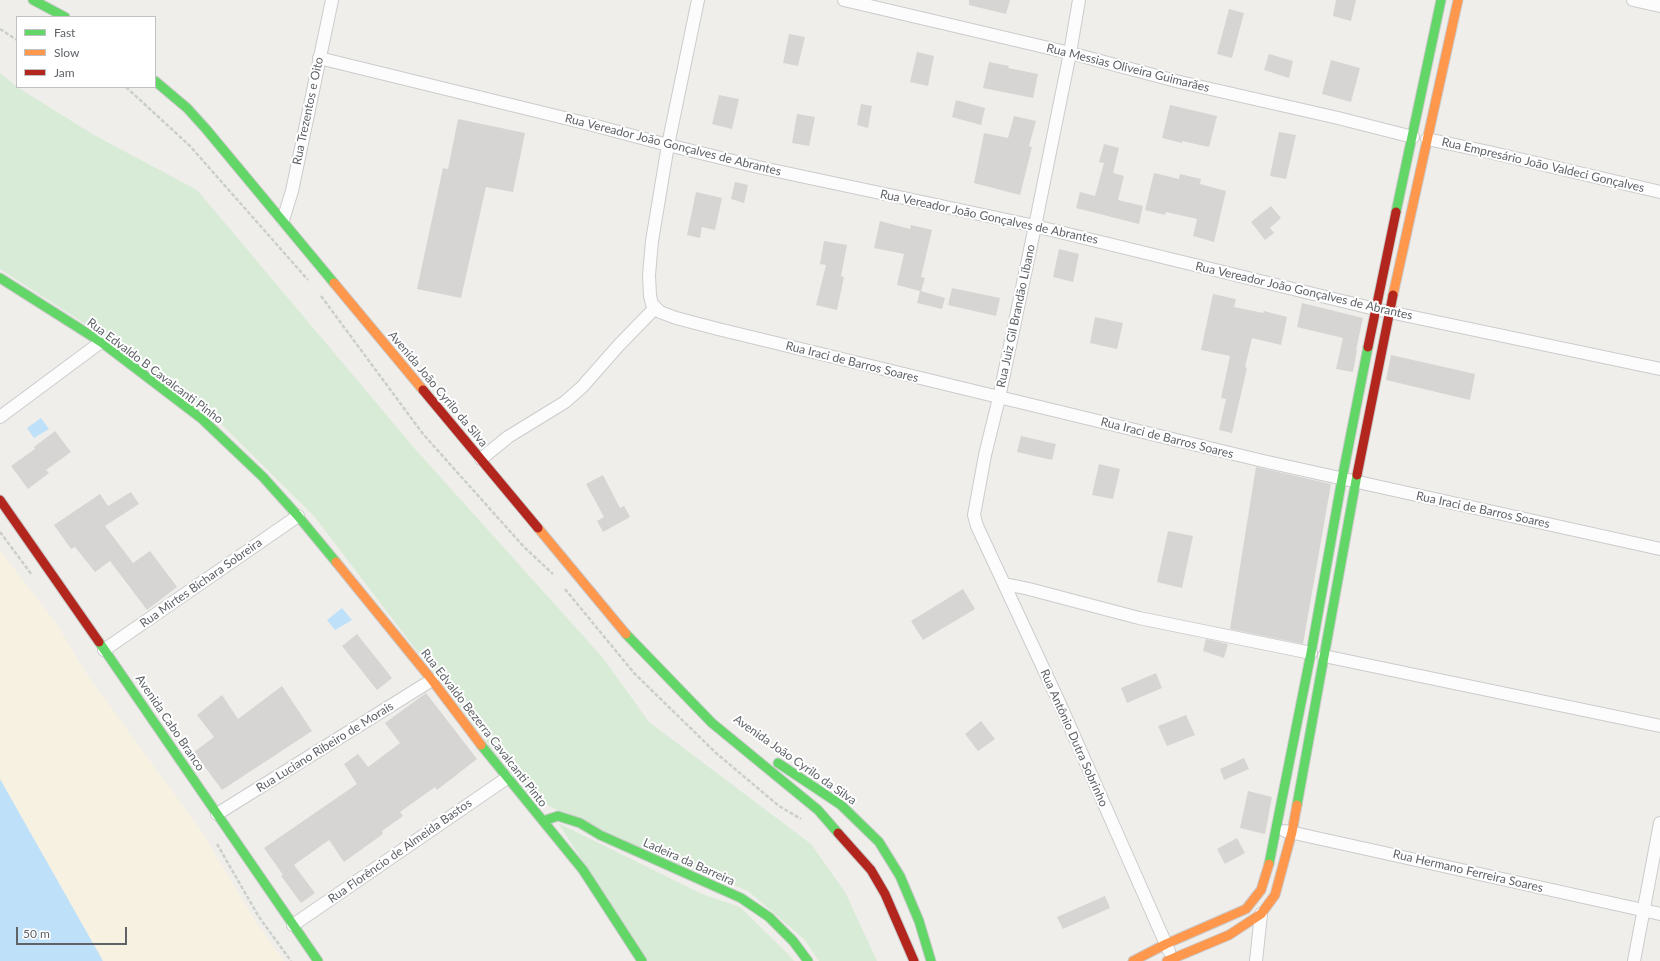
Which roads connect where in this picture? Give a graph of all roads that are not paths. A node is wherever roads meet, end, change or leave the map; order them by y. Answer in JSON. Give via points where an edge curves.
{"nodes":[{"id":1,"x":33,"y":0,"type":"edge"},
{"id":2,"x":332,"y":0,"type":"edge"},
{"id":3,"x":698,"y":0,"type":"edge"},
{"id":4,"x":844,"y":0,"type":"edge"},
{"id":5,"x":1079,"y":0,"type":"edge"},
{"id":6,"x":1440,"y":0,"type":"edge"},
{"id":7,"x":1458,"y":0,"type":"edge"},
{"id":8,"x":1633,"y":0,"type":"edge"},
{"id":9,"x":1660,"y":6,"type":"edge"},
{"id":10,"x":63,"y":16,"type":"edge"},
{"id":11,"x":1070,"y":53,"type":"junction"},
{"id":12,"x":319,"y":58,"type":"junction"},
{"id":13,"x":156,"y":82,"type":"edge"},
{"id":14,"x":1413,"y":137,"type":"junction"},
{"id":15,"x":1427,"y":139,"type":"junction"},
{"id":16,"x":668,"y":145,"type":"junction"},
{"id":17,"x":1660,"y":192,"type":"edge"},
{"id":18,"x":283,"y":220,"type":"junction"},
{"id":19,"x":1035,"y":226,"type":"junction"},
{"id":20,"x":0,"y":278,"type":"edge"},
{"id":21,"x":655,"y":308,"type":"junction"},
{"id":22,"x":1375,"y":309,"type":"junction"},
{"id":23,"x":1389,"y":312,"type":"junction"},
{"id":24,"x":101,"y":342,"type":"junction"},
{"id":25,"x":1660,"y":369,"type":"edge"},
{"id":26,"x":999,"y":398,"type":"junction"},
{"id":27,"x":0,"y":417,"type":"edge"},
{"id":28,"x":481,"y":459,"type":"junction"},
{"id":29,"x":1342,"y":479,"type":"junction"},
{"id":30,"x":1356,"y":482,"type":"junction"},
{"id":31,"x":0,"y":500,"type":"edge"},
{"id":32,"x":974,"y":515,"type":"joint"},
{"id":33,"x":298,"y":516,"type":"junction"},
{"id":34,"x":1660,"y":549,"type":"edge"},
{"id":35,"x":1005,"y":584,"type":"junction"},
{"id":36,"x":104,"y":650,"type":"junction"},
{"id":37,"x":1311,"y":653,"type":"junction"},
{"id":38,"x":1324,"y":656,"type":"junction"},
{"id":39,"x":432,"y":680,"type":"junction"},
{"id":40,"x":703,"y":712,"type":"junction"},
{"id":41,"x":1660,"y":726,"type":"edge"},
{"id":42,"x":507,"y":778,"type":"junction"},
{"id":43,"x":217,"y":814,"type":"junction"},
{"id":44,"x":543,"y":821,"type":"junction"},
{"id":45,"x":1660,"y":823,"type":"edge"},
{"id":46,"x":1276,"y":829,"type":"junction"},
{"id":47,"x":1292,"y":832,"type":"junction"},
{"id":48,"x":1643,"y":910,"type":"junction"},
{"id":49,"x":1261,"y":914,"type":"junction"},
{"id":50,"x":1660,"y":914,"type":"edge"},
{"id":51,"x":293,"y":925,"type":"junction"},
{"id":52,"x":1166,"y":944,"type":"junction"},
{"id":53,"x":1171,"y":960,"type":"edge"},
{"id":54,"x":318,"y":961,"type":"edge"},
{"id":55,"x":642,"y":961,"type":"edge"},
{"id":56,"x":808,"y":961,"type":"edge"},
{"id":57,"x":914,"y":961,"type":"edge"},
{"id":58,"x":931,"y":961,"type":"edge"},
{"id":59,"x":1134,"y":961,"type":"edge"},
{"id":60,"x":1256,"y":961,"type":"edge"},
{"id":61,"x":1634,"y":961,"type":"edge"}],
"edges":[{"from":1,"to":10,"type":"main road"},
{"from":2,"to":12,"type":"street","name":"Rua Trezentos e Oito"},
{"from":3,"to":16,"type":"street"},
{"from":4,"to":11,"type":"street","name":"Rua Messias Oliveira Guimarães"},
{"from":5,"to":11,"type":"street","name":"Rua Juiz Gil Brandão Líbano"},
{"from":6,"to":14,"type":"main road"},
{"from":7,"to":15,"type":"main road"},
{"from":8,"to":9,"type":"street"},
{"from":11,"to":14,"type":"street","name":"Rua Messias Oliveira Guimarães","via":[[1180,82]]},
{"from":11,"to":19,"type":"street","name":"Rua Juiz Gil Brandão Líbano"},
{"from":12,"to":16,"type":"street","name":"Rua Vereador João Gonçalves de Abrantes"},
{"from":12,"to":18,"type":"street","name":"Rua Trezentos e Oito","via":[[292,191]]},
{"from":13,"to":18,"type":"main road","name":"Avenida João Cyrilo da Silva","via":[[206,128]]},
{"from":14,"to":22,"type":"main road"},
{"from":15,"to":17,"type":"street","name":"Rua Empresário João Valdeci Gonçalves"},
{"from":15,"to":23,"type":"main road"},
{"from":16,"to":19,"type":"street","name":"Rua Vereador João Gonçalves de Abrantes","via":[[766,169]]},
{"from":16,"to":21,"type":"street","via":[[649,275],[650,296]]},
{"from":18,"to":28,"type":"main road","name":"Avenida João Cyrilo da Silva"},
{"from":19,"to":22,"type":"street","name":"Rua Vereador João Gonçalves de Abrantes"},
{"from":19,"to":26,"type":"street","name":"Rua Juiz Gil Brandão Líbano"},
{"from":20,"to":24,"type":"main road","name":"Rua Edvaldo B Cavalcanti Pinho"},
{"from":21,"to":26,"type":"street","name":"Rua Iraci de Barros Soares","via":[[676,318]]},
{"from":21,"to":28,"type":"street","via":[[565,402],[508,437]]},
{"from":22,"to":23,"type":"street","name":"Rua Vereador João Gonçalves de Abrantes"},
{"from":22,"to":29,"type":"main road"},
{"from":23,"to":25,"type":"street","name":"Rua Vereador João Gonçalves de Abrantes"},
{"from":23,"to":30,"type":"main road"},
{"from":24,"to":27,"type":"street"},
{"from":24,"to":33,"type":"main road","name":"Rua Edvaldo B Cavalcanti Pinho","via":[[202,419],[241,455]]},
{"from":26,"to":29,"type":"street","name":"Rua Iraci de Barros Soares"},
{"from":26,"to":32,"type":"street","name":"Rua Juiz Gil Brandão Líbano"},
{"from":28,"to":40,"type":"main road","name":"Avenida João Cyrilo da Silva","via":[[636,646]]},
{"from":29,"to":30,"type":"street","name":"Rua Iraci de Barros Soares"},
{"from":29,"to":37,"type":"main road"},
{"from":30,"to":34,"type":"street","name":"Rua Iraci de Barros Soares"},
{"from":30,"to":38,"type":"main road"},
{"from":31,"to":36,"type":"main road","name":"Avenida Cabo Branco"},
{"from":32,"to":35,"type":"street","name":"Rua Antônio Dutra Sobrinho"},
{"from":33,"to":36,"type":"street","name":"Rua Mirtes Bichara Sobreira"},
{"from":33,"to":39,"type":"main road","name":"Rua Edvaldo Bezerra Cavalcanti Pinto"},
{"from":35,"to":37,"type":"street","via":[[1139,618]]},
{"from":35,"to":52,"type":"street","name":"Rua Antônio Dutra Sobrinho"},
{"from":36,"to":43,"type":"main road","name":"Avenida Cabo Branco"},
{"from":37,"to":46,"type":"main road"},
{"from":38,"to":41,"type":"street"},
{"from":38,"to":47,"type":"main road"},
{"from":39,"to":42,"type":"main road","name":"Rua Edvaldo Bezerra Cavalcanti Pinto"},
{"from":39,"to":43,"type":"street","name":"Rua Luciano Ribeiro de Morais"},
{"from":40,"to":57,"type":"main road","name":"Avenida João Cyrilo da Silva","via":[[712,723],[813,806],[856,852],[885,894]]},
{"from":40,"to":58,"type":"main road","name":"Avenida João Cyrilo da Silva","via":[[841,805],[879,842],[900,876],[919,921]]},
{"from":42,"to":44,"type":"main road","name":"Rua Edvaldo Bezerra Cavalcanti Pinto"},
{"from":42,"to":51,"type":"street","name":"Rua Florêncio de Almeida Bastos"},
{"from":43,"to":51,"type":"main road","name":"Avenida Cabo Branco"},
{"from":44,"to":55,"type":"main road","name":"Rua Edvaldo Bezerra Cavalcanti Pinto","via":[[583,870]]},
{"from":44,"to":56,"type":"main road","name":"Ladeira da Barreira","via":[[558,816],[580,823],[607,838],[741,898],[769,917],[793,941]]},
{"from":45,"to":48,"type":"street"},
{"from":46,"to":47,"type":"street","name":"Rua Hermano Ferreira Soares"},
{"from":46,"to":52,"type":"main road","via":[[1267,874],[1261,890],[1246,909]]},
{"from":47,"to":48,"type":"street","name":"Rua Hermano Ferreira Soares"},
{"from":47,"to":49,"type":"main road","via":[[1275,895]]},
{"from":48,"to":50,"type":"street","name":"Rua Hermano Ferreira Soares"},
{"from":48,"to":61,"type":"street"},
{"from":49,"to":53,"type":"main road","via":[[1229,935]]},
{"from":49,"to":60,"type":"street"},
{"from":51,"to":54,"type":"main road","name":"Avenida Cabo Branco"},
{"from":52,"to":53,"type":"street","name":"Rua Antônio Dutra Sobrinho"},
{"from":52,"to":59,"type":"main road"}]}
